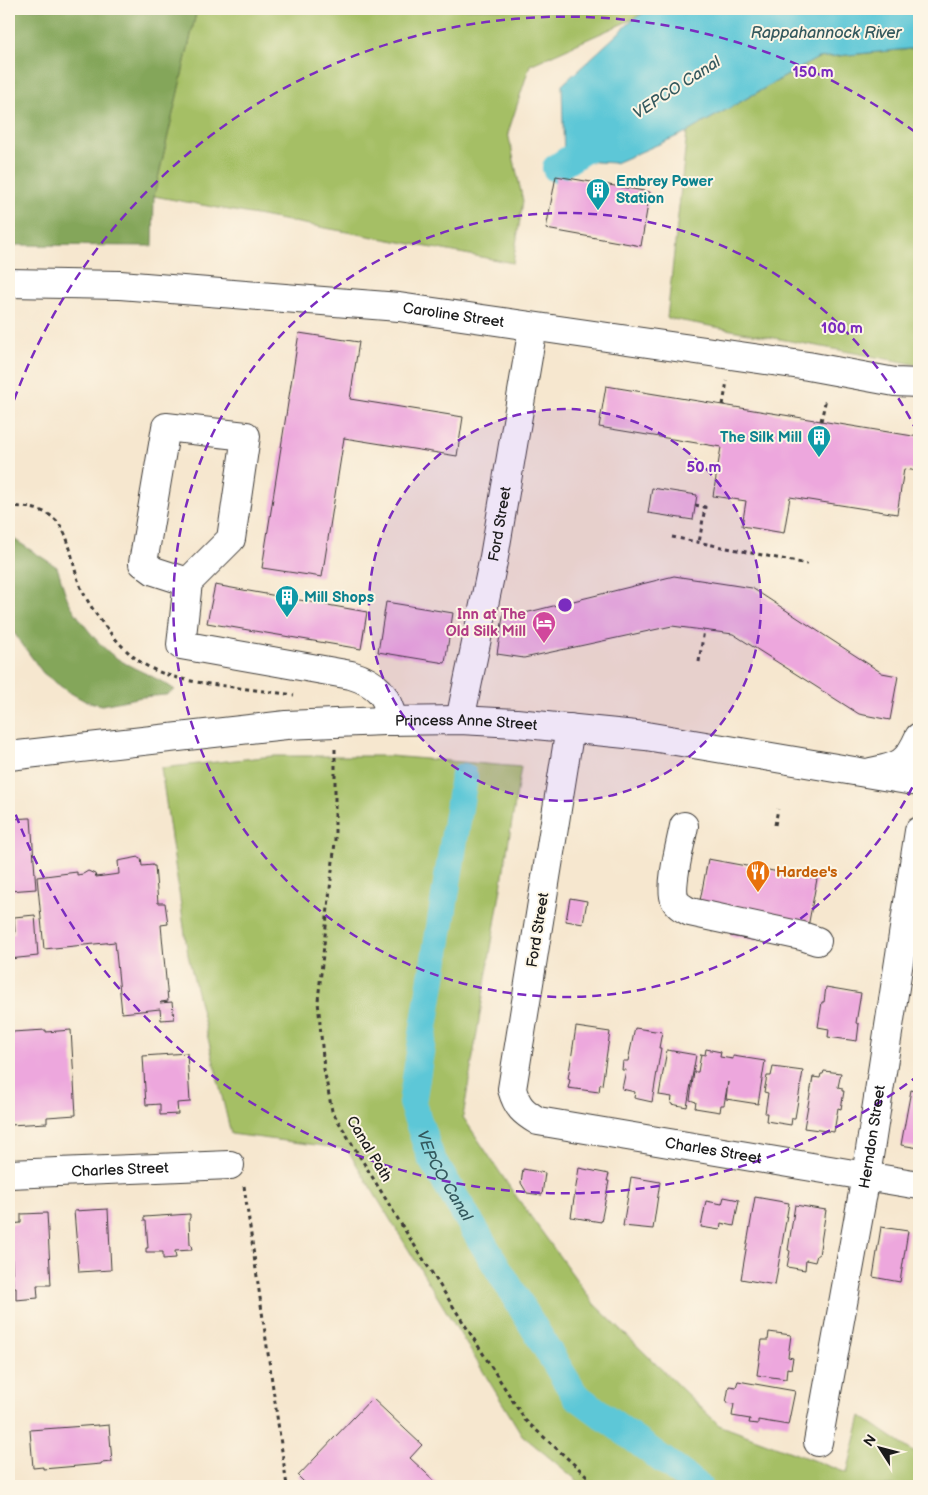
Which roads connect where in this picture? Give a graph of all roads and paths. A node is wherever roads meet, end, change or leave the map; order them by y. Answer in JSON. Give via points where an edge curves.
{"nodes":[{"id":1,"x":9,"y":282,"type":"edge"},
{"id":2,"x":533,"y":327,"type":"junction"},
{"id":3,"x":727,"y":382,"type":"dead end"},
{"id":4,"x":911,"y":385,"type":"edge"},
{"id":5,"x":826,"y":398,"type":"dead end"},
{"id":6,"x":723,"y":405,"type":"dead end"},
{"id":7,"x":821,"y":421,"type":"dead end"},
{"id":8,"x":695,"y":505,"type":"dead end"},
{"id":9,"x":672,"y":537,"type":"dead end"},
{"id":10,"x":700,"y":543,"type":"junction"},
{"id":11,"x":807,"y":564,"type":"dead end"},
{"id":12,"x":188,"y":582,"type":"junction"},
{"id":13,"x":704,"y":630,"type":"dead end"},
{"id":14,"x":699,"y":662,"type":"dead end"},
{"id":15,"x":460,"y":720,"type":"junction"},
{"id":16,"x":393,"y":721,"type":"junction"},
{"id":17,"x":570,"y":728,"type":"junction"},
{"id":18,"x":919,"y":737,"type":"edge"},
{"id":19,"x":335,"y":754,"type":"dead end"},
{"id":20,"x":9,"y":756,"type":"edge"},
{"id":21,"x":864,"y":773,"type":"junction"},
{"id":22,"x":919,"y":782,"type":"edge"},
{"id":23,"x":778,"y":809,"type":"dead end"},
{"id":24,"x":775,"y":825,"type":"dead end"},
{"id":25,"x":684,"y":826,"type":"dead end"},
{"id":26,"x":919,"y":831,"type":"edge"},
{"id":27,"x":816,"y":941,"type":"dead end"},
{"id":28,"x":515,"y":1101,"type":"joint"},
{"id":29,"x":9,"y":1174,"type":"edge"},
{"id":30,"x":237,"y":1174,"type":"joint"},
{"id":31,"x":866,"y":1176,"type":"junction"},
{"id":32,"x":919,"y":1185,"type":"edge"},
{"id":33,"x":818,"y":1442,"type":"dead end"},
{"id":34,"x":288,"y":1486,"type":"edge"},
{"id":35,"x":598,"y":1486,"type":"edge"}],
"edges":[{"from":1,"to":2,"type":"street","name":"Caroline Street","via":[[120,285],[399,307]]},
{"from":2,"to":4,"type":"street","name":"Caroline Street","via":[[808,366]]},
{"from":2,"to":15,"type":"street","name":"Ford Street","via":[[494,557]]},
{"from":3,"to":6,"type":"path"},
{"from":5,"to":7,"type":"path"},
{"from":8,"to":10,"type":"path","via":[[705,507]]},
{"from":9,"to":10,"type":"path"},
{"from":10,"to":11,"type":"path"},
{"from":12,"to":12,"type":"street","via":[[154,571],[143,562],[166,427],[246,436],[230,539]]},
{"from":12,"to":16,"type":"street","via":[[181,645],[363,679],[384,695]]},
{"from":13,"to":14,"type":"path"},
{"from":15,"to":16,"type":"street","name":"Princess Anne Street"},
{"from":15,"to":17,"type":"street","name":"Princess Anne Street"},
{"from":16,"to":20,"type":"street","name":"Princess Anne Street","via":[[286,725]]},
{"from":17,"to":21,"type":"street","name":"Princess Anne Street","via":[[646,736]]},
{"from":17,"to":28,"type":"street","name":"Ford Street","via":[[512,1090]]},
{"from":18,"to":21,"type":"street","via":[[902,763]]},
{"from":19,"to":35,"type":"path","name":"Canal Path","via":[[335,842],[318,1000],[324,1069],[332,1111],[525,1420]]},
{"from":21,"to":22,"type":"street","name":"Princess Anne Street"},
{"from":23,"to":24,"type":"path"},
{"from":25,"to":27,"type":"street","via":[[674,885],[674,896],[679,905],[690,912]]},
{"from":26,"to":31,"type":"street","name":"Herndon Street"},
{"from":28,"to":31,"type":"street","name":"Charles Street","via":[[538,1121]]},
{"from":29,"to":30,"type":"street","name":"Charles Street"},
{"from":30,"to":34,"type":"path"},
{"from":31,"to":32,"type":"street","name":"Charles Street"},
{"from":31,"to":33,"type":"street","name":"Herndon Street"}]}
